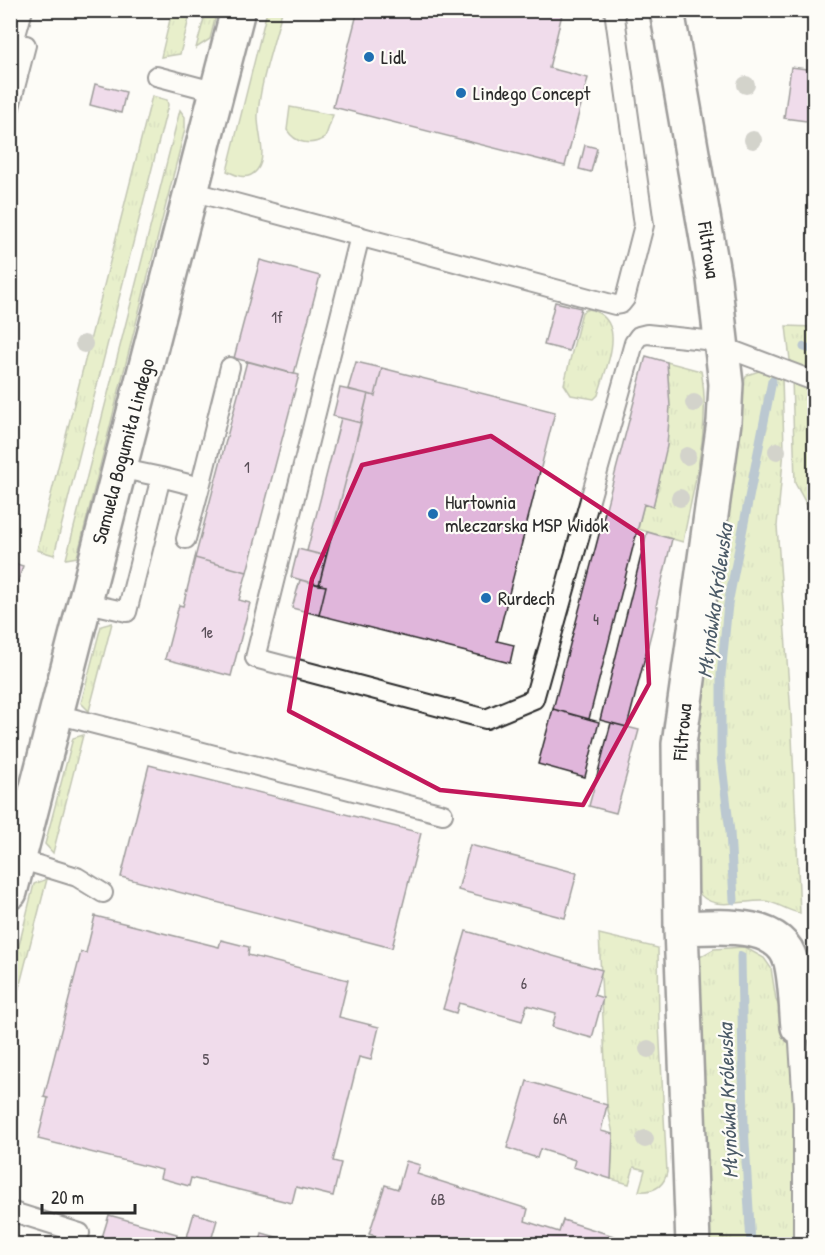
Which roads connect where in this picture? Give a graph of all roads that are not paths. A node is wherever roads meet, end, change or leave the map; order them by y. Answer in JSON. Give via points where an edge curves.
{"nodes":[{"id":1,"x":23,"y":10,"type":"edge"},
{"id":2,"x":238,"y":10,"type":"edge"},
{"id":3,"x":614,"y":10,"type":"edge"},
{"id":4,"x":667,"y":10,"type":"edge"},
{"id":5,"x":156,"y":76,"type":"dead end"},
{"id":6,"x":217,"y":92,"type":"junction"},
{"id":7,"x":10,"y":107,"type":"edge"},
{"id":8,"x":191,"y":191,"type":"junction"},
{"id":9,"x":360,"y":236,"type":"junction"},
{"id":10,"x":723,"y":346,"type":"junction"},
{"id":11,"x":230,"y":367,"type":"dead end"},
{"id":12,"x":814,"y":381,"type":"edge"},
{"id":13,"x":118,"y":468,"type":"junction"},
{"id":14,"x":161,"y":477,"type":"junction"},
{"id":15,"x":200,"y":487,"type":"junction"},
{"id":16,"x":186,"y":538,"type":"dead end"},
{"id":17,"x":83,"y":602,"type":"junction"},
{"id":18,"x":56,"y":714,"type":"junction"},
{"id":19,"x":443,"y":814,"type":"dead end"},
{"id":20,"x":18,"y":843,"type":"edge"},
{"id":21,"x":10,"y":892,"type":"edge"},
{"id":22,"x":103,"y":893,"type":"dead end"},
{"id":23,"x":681,"y":928,"type":"junction"},
{"id":24,"x":798,"y":1027,"type":"joint"},
{"id":25,"x":10,"y":1211,"type":"edge"},
{"id":26,"x":80,"y":1233,"type":"dead end"},
{"id":27,"x":693,"y":1245,"type":"edge"},
{"id":28,"x":803,"y":1245,"type":"edge"}],
"edges":[{"from":1,"to":7,"type":"lane"},
{"from":2,"to":6,"type":"street","name":"Samuela Bogumiła Lindego"},
{"from":3,"to":9,"type":"lane","via":[[644,225],[626,299],[621,304]]},
{"from":4,"to":10,"type":"street","name":"Filtrowa"},
{"from":5,"to":6,"type":"lane"},
{"from":6,"to":8,"type":"street","name":"Samuela Bogumiła Lindego"},
{"from":8,"to":9,"type":"lane"},
{"from":8,"to":13,"type":"street","name":"Samuela Bogumiła Lindego"},
{"from":9,"to":10,"type":"lane","via":[[255,658],[486,719],[534,699],[634,343],[647,334],[705,340]]},
{"from":10,"to":12,"type":"lane"},
{"from":10,"to":23,"type":"street","name":"Filtrowa","via":[[724,422],[679,744]]},
{"from":11,"to":15,"type":"lane"},
{"from":13,"to":14,"type":"lane"},
{"from":13,"to":17,"type":"street","name":"Samuela Bogumiła Lindego"},
{"from":14,"to":15,"type":"lane"},
{"from":14,"to":17,"type":"lane","via":[[127,612]]},
{"from":15,"to":16,"type":"lane"},
{"from":17,"to":18,"type":"street","name":"Samuela Bogumiła Lindego"},
{"from":18,"to":19,"type":"lane"},
{"from":18,"to":20,"type":"street","name":"Samuela Bogumiła Lindego"},
{"from":20,"to":21,"type":"street","name":"Samuela Bogumiła Lindego"},
{"from":20,"to":22,"type":"lane"},
{"from":23,"to":24,"type":"street","via":[[751,929],[780,941],[791,961]]},
{"from":23,"to":27,"type":"street","name":"Filtrowa"},
{"from":24,"to":28,"type":"lane","via":[[803,1106]]},
{"from":25,"to":26,"type":"lane"}]}
